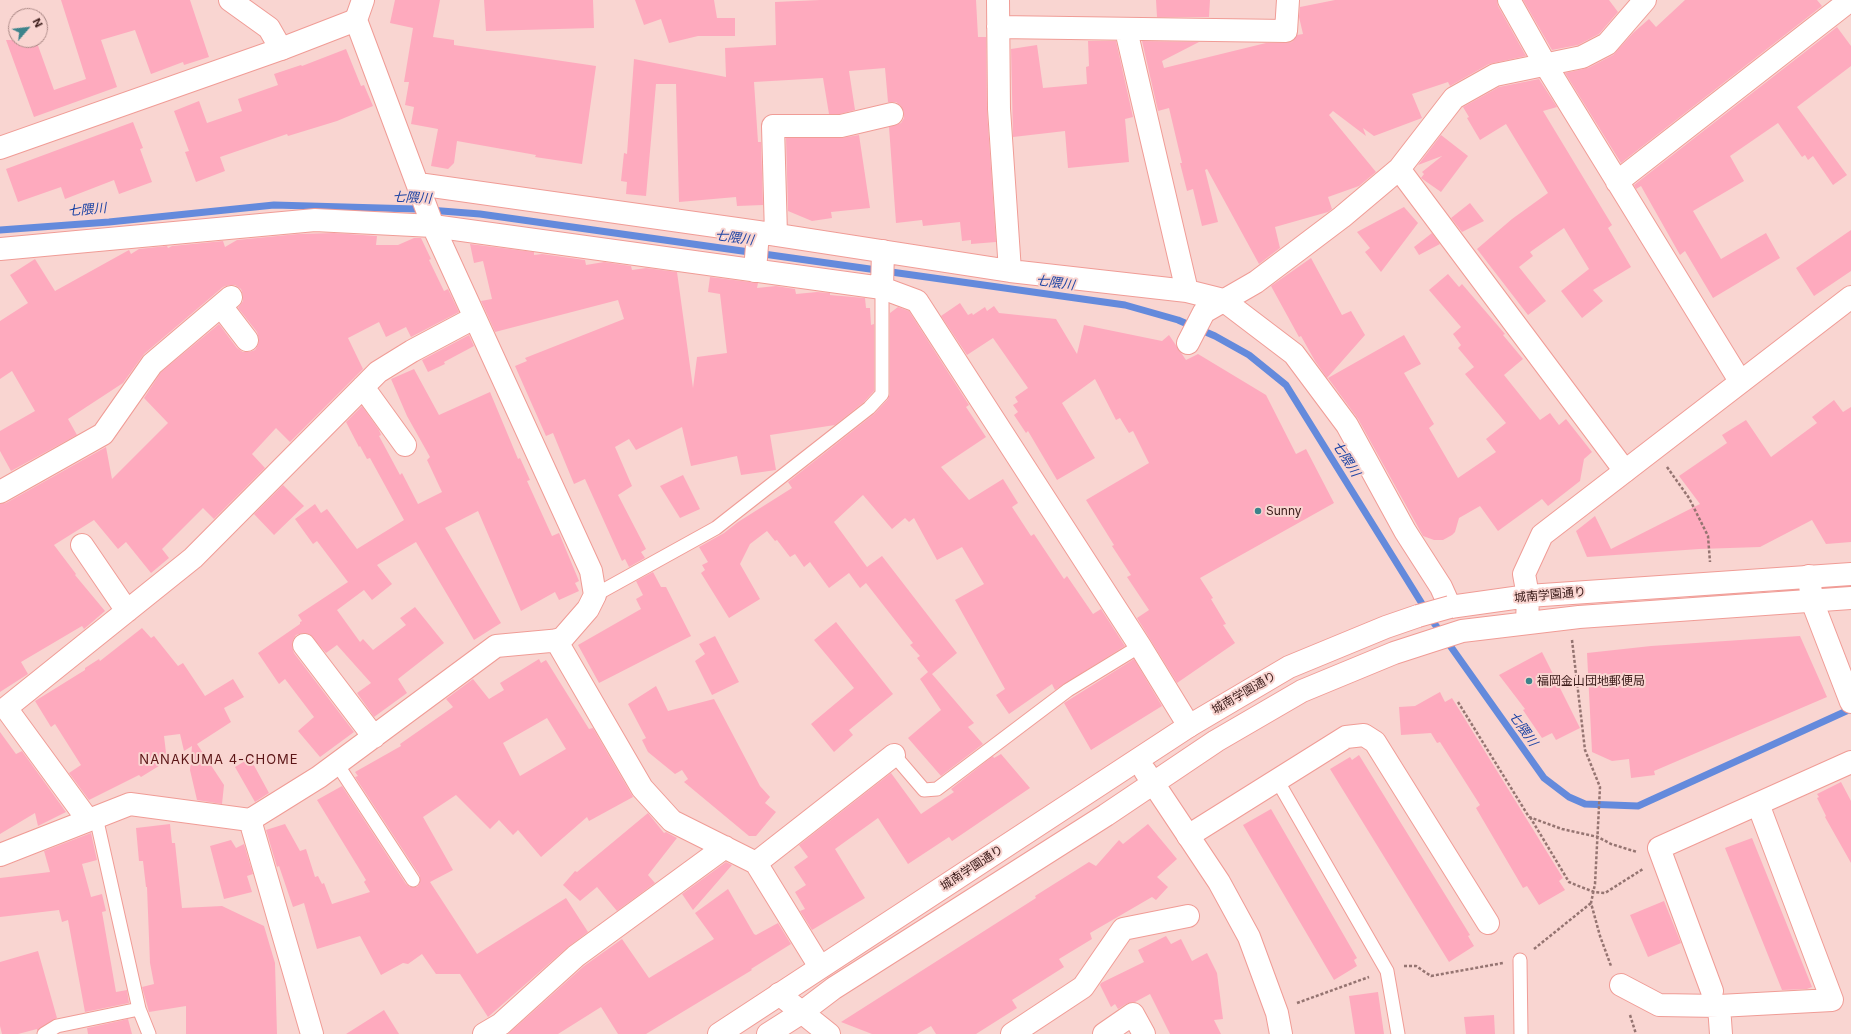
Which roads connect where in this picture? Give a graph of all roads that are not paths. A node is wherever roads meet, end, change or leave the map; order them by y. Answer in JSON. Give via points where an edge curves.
{"nodes":[{"id":1,"x":230,"y":0,"type":"edge"},
{"id":2,"x":998,"y":0,"type":"edge"},
{"id":3,"x":1288,"y":0,"type":"edge"},
{"id":4,"x":1509,"y":0,"type":"edge"},
{"id":5,"x":1645,"y":0,"type":"edge"},
{"id":6,"x":1845,"y":7,"type":"edge"},
{"id":7,"x":359,"y":10,"type":"edge"},
{"id":8,"x":998,"y":27,"type":"junction"},
{"id":9,"x":1126,"y":30,"type":"junction"},
{"id":10,"x":281,"y":49,"type":"junction"},
{"id":11,"x":1545,"y":64,"type":"junction"},
{"id":12,"x":892,"y":114,"type":"dead end"},
{"id":13,"x":0,"y":145,"type":"edge"},
{"id":14,"x":1399,"y":169,"type":"junction"},
{"id":15,"x":1617,"y":182,"type":"junction"},
{"id":16,"x":420,"y":190,"type":"junction"},
{"id":17,"x":433,"y":226,"type":"junction"},
{"id":18,"x":767,"y":233,"type":"junction"},
{"id":19,"x":0,"y":249,"type":"edge"},
{"id":20,"x":883,"y":251,"type":"junction"},
{"id":21,"x":755,"y":271,"type":"junction"},
{"id":22,"x":1010,"y":271,"type":"junction"},
{"id":23,"x":882,"y":288,"type":"junction"},
{"id":24,"x":1188,"y":291,"type":"junction"},
{"id":25,"x":1851,"y":297,"type":"edge"},
{"id":26,"x":1223,"y":300,"type":"junction"},
{"id":27,"x":474,"y":318,"type":"junction"},
{"id":28,"x":247,"y":340,"type":"dead end"},
{"id":29,"x":1188,"y":344,"type":"dead end"},
{"id":30,"x":1740,"y":381,"type":"junction"},
{"id":31,"x":363,"y":387,"type":"junction"},
{"id":32,"x":405,"y":445,"type":"dead end"},
{"id":33,"x":1626,"y":471,"type":"junction"},
{"id":34,"x":0,"y":492,"type":"edge"},
{"id":35,"x":82,"y":545,"type":"dead end"},
{"id":36,"x":1851,"y":574,"type":"edge"},
{"id":37,"x":1809,"y":576,"type":"junction"},
{"id":38,"x":595,"y":595,"type":"junction"},
{"id":39,"x":1528,"y":596,"type":"junction"},
{"id":40,"x":1851,"y":598,"type":"edge"},
{"id":41,"x":1812,"y":601,"type":"junction"},
{"id":42,"x":1450,"y":607,"type":"junction"},
{"id":43,"x":127,"y":611,"type":"junction"},
{"id":44,"x":1528,"y":623,"type":"junction"},
{"id":45,"x":556,"y":640,"type":"junction"},
{"id":46,"x":304,"y":644,"type":"dead end"},
{"id":47,"x":1140,"y":646,"type":"junction"},
{"id":48,"x":1849,"y":698,"type":"edge"},
{"id":49,"x":1189,"y":726,"type":"junction"},
{"id":50,"x":374,"y":737,"type":"junction"},
{"id":51,"x":894,"y":755,"type":"joint"},
{"id":52,"x":1137,"y":760,"type":"junction"},
{"id":53,"x":1851,"y":762,"type":"edge"},
{"id":54,"x":337,"y":764,"type":"junction"},
{"id":55,"x":1277,"y":780,"type":"junction"},
{"id":56,"x":1153,"y":783,"type":"junction"},
{"id":57,"x":1758,"y":804,"type":"junction"},
{"id":58,"x":92,"y":818,"type":"junction"},
{"id":59,"x":250,"y":820,"type":"junction"},
{"id":60,"x":1188,"y":836,"type":"junction"},
{"id":61,"x":725,"y":847,"type":"junction"},
{"id":62,"x":0,"y":855,"type":"edge"},
{"id":63,"x":756,"y":863,"type":"junction"},
{"id":64,"x":413,"y":880,"type":"dead end"},
{"id":65,"x":1188,"y":916,"type":"dead end"},
{"id":66,"x":1488,"y":923,"type":"dead end"},
{"id":67,"x":1520,"y":960,"type":"road end"},
{"id":68,"x":820,"y":967,"type":"junction"},
{"id":69,"x":1621,"y":986,"type":"dead end"},
{"id":70,"x":779,"y":994,"type":"junction"},
{"id":71,"x":1716,"y":999,"type":"junction"},
{"id":72,"x":139,"y":1010,"type":"junction"},
{"id":73,"x":801,"y":1013,"type":"junction"},
{"id":74,"x":44,"y":1034,"type":"edge"},
{"id":75,"x":149,"y":1034,"type":"edge"},
{"id":76,"x":312,"y":1034,"type":"edge"},
{"id":77,"x":484,"y":1034,"type":"edge"},
{"id":78,"x":719,"y":1034,"type":"edge"},
{"id":79,"x":768,"y":1034,"type":"edge"},
{"id":80,"x":829,"y":1034,"type":"edge"},
{"id":81,"x":1012,"y":1034,"type":"edge"},
{"id":82,"x":1104,"y":1034,"type":"edge"},
{"id":83,"x":1144,"y":1034,"type":"edge"},
{"id":84,"x":1281,"y":1034,"type":"edge"},
{"id":85,"x":1398,"y":1034,"type":"edge"},
{"id":86,"x":1521,"y":1034,"type":"edge"},
{"id":87,"x":1721,"y":1034,"type":"edge"}],
"edges":[{"from":1,"to":10,"type":"street","via":[[269,28]]},
{"from":2,"to":8,"type":"street"},
{"from":3,"to":9,"type":"street","via":[[1286,31]]},
{"from":4,"to":11,"type":"street"},
{"from":5,"to":11,"type":"street","via":[[1607,44],[1582,57]]},
{"from":6,"to":15,"type":"street"},
{"from":7,"to":10,"type":"street"},
{"from":7,"to":16,"type":"street"},
{"from":8,"to":9,"type":"street"},
{"from":8,"to":22,"type":"street","via":[[999,109]]},
{"from":9,"to":24,"type":"street"},
{"from":10,"to":13,"type":"street"},
{"from":11,"to":14,"type":"street","via":[[1495,75],[1454,98]]},
{"from":11,"to":15,"type":"street"},
{"from":12,"to":18,"type":"street","via":[[841,126],[773,126]]},
{"from":14,"to":26,"type":"street","via":[[1342,217],[1256,282]]},
{"from":14,"to":33,"type":"street"},
{"from":15,"to":30,"type":"street"},
{"from":16,"to":17,"type":"street"},
{"from":16,"to":18,"type":"street"},
{"from":17,"to":19,"type":"street","via":[[315,220]]},
{"from":17,"to":21,"type":"street"},
{"from":17,"to":27,"type":"street"},
{"from":18,"to":20,"type":"street"},
{"from":18,"to":21,"type":"street"},
{"from":20,"to":22,"type":"street"},
{"from":20,"to":23,"type":"street"},
{"from":21,"to":23,"type":"street"},
{"from":22,"to":24,"type":"street"},
{"from":23,"to":38,"type":"lane","via":[[882,394],[716,528]]},
{"from":23,"to":47,"type":"street","via":[[917,301]]},
{"from":24,"to":26,"type":"street"},
{"from":25,"to":30,"type":"street"},
{"from":26,"to":29,"type":"street","via":[[1204,312]]},
{"from":26,"to":42,"type":"street","via":[[1294,354],[1334,407],[1347,425],[1405,531],[1442,587]]},
{"from":27,"to":31,"type":"street","via":[[378,372]]},
{"from":27,"to":38,"type":"street","via":[[591,571]]},
{"from":28,"to":34,"type":"street","via":[[226,301],[152,364],[103,434]]},
{"from":30,"to":33,"type":"street"},
{"from":31,"to":32,"type":"street"},
{"from":31,"to":43,"type":"street","via":[[193,558]]},
{"from":33,"to":39,"type":"street","via":[[1542,535],[1524,574]]},
{"from":35,"to":43,"type":"street"},
{"from":36,"to":37,"type":"street","name":"城南学園通り"},
{"from":37,"to":39,"type":"street","name":"城南学園通り"},
{"from":37,"to":41,"type":"street"},
{"from":38,"to":45,"type":"street","via":[[588,609],[561,640]]},
{"from":39,"to":42,"type":"street","name":"城南学園通り"},
{"from":39,"to":44,"type":"street"},
{"from":40,"to":41,"type":"street","name":"城南学園通り"},
{"from":41,"to":44,"type":"street","name":"城南学園通り","via":[[1579,617]]},
{"from":41,"to":48,"type":"street"},
{"from":42,"to":49,"type":"street","name":"城南学園通り","bridge":true,"via":[[1386,627],[1290,666]]},
{"from":43,"to":58,"type":"street","via":[[6,708]]},
{"from":44,"to":56,"type":"street","name":"城南学園通り","via":[[1462,631],[1434,639],[1302,691],[1216,741]]},
{"from":45,"to":50,"type":"street","via":[[496,646]]},
{"from":45,"to":61,"type":"street","via":[[642,788],[672,821]]},
{"from":46,"to":50,"type":"street"},
{"from":47,"to":49,"type":"street"},
{"from":47,"to":51,"type":"lane","via":[[1068,690],[937,789],[924,790]]},
{"from":49,"to":52,"type":"street","name":"城南学園通り"},
{"from":50,"to":54,"type":"street"},
{"from":51,"to":63,"type":"street"},
{"from":52,"to":56,"type":"street"},
{"from":52,"to":68,"type":"street","name":"城南学園通り"},
{"from":53,"to":57,"type":"street"},
{"from":54,"to":59,"type":"street"},
{"from":54,"to":64,"type":"lane"},
{"from":55,"to":60,"type":"street"},
{"from":55,"to":66,"type":"street","via":[[1346,737],[1364,735],[1376,742]]},
{"from":55,"to":85,"type":"lane","via":[[1386,971]]},
{"from":56,"to":60,"type":"street"},
{"from":56,"to":73,"type":"street","name":"城南学園通り","via":[[834,988]]},
{"from":57,"to":71,"type":"street","via":[[1660,848]]},
{"from":57,"to":71,"type":"street","via":[[1832,1000]]},
{"from":58,"to":59,"type":"street","via":[[130,804]]},
{"from":58,"to":62,"type":"street"},
{"from":58,"to":72,"type":"lane"},
{"from":59,"to":76,"type":"street"},
{"from":60,"to":84,"type":"street","via":[[1219,882],[1249,937],[1277,1012]]},
{"from":61,"to":63,"type":"street"},
{"from":61,"to":77,"type":"street","via":[[576,956],[501,1024]]},
{"from":63,"to":68,"type":"street"},
{"from":65,"to":81,"type":"street","via":[[1123,929],[1083,987]]},
{"from":67,"to":86,"type":"lane"},
{"from":68,"to":70,"type":"street","name":"城南学園通り"},
{"from":69,"to":71,"type":"street","via":[[1659,1005]]},
{"from":70,"to":73,"type":"street"},
{"from":70,"to":78,"type":"street","name":"城南学園通り"},
{"from":71,"to":87,"type":"street"},
{"from":72,"to":74,"type":"lane","via":[[57,1026]]},
{"from":72,"to":75,"type":"lane"},
{"from":73,"to":79,"type":"street","name":"城南学園通り"},
{"from":73,"to":80,"type":"street"},
{"from":82,"to":83,"type":"street","via":[[1133,1014]]}]}
